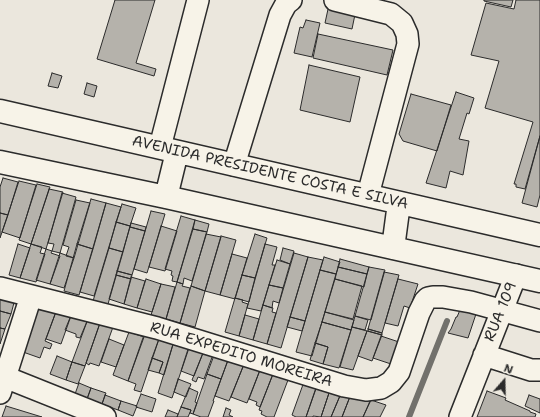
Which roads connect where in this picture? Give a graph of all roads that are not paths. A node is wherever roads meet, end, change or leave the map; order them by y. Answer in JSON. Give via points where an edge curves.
{"nodes":[{"id":1,"x":198,"y":0,"type":"edge"},
{"id":2,"x":291,"y":0,"type":"edge"},
{"id":3,"x":335,"y":0,"type":"edge"},
{"id":4,"x":0,"y":110,"type":"edge"},
{"id":5,"x":169,"y":149,"type":"junction"},
{"id":6,"x":0,"y":162,"type":"edge"},
{"id":7,"x":234,"y":165,"type":"junction"},
{"id":8,"x":368,"y":195,"type":"junction"},
{"id":9,"x":166,"y":197,"type":"junction"},
{"id":10,"x":399,"y":203,"type":"junction"},
{"id":11,"x":540,"y":235,"type":"edge"},
{"id":12,"x":393,"y":248,"type":"junction"},
{"id":13,"x":516,"y":275,"type":"junction"},
{"id":14,"x":540,"y":281,"type":"edge"},
{"id":15,"x":0,"y":288,"type":"edge"},
{"id":16,"x":31,"y":296,"type":"junction"},
{"id":17,"x":502,"y":310,"type":"junction"},
{"id":18,"x":540,"y":322,"type":"edge"},
{"id":19,"x":484,"y":355,"type":"junction"},
{"id":20,"x":540,"y":370,"type":"edge"},
{"id":21,"x":3,"y":385,"type":"edge"},
{"id":22,"x":105,"y":417,"type":"edge"},
{"id":23,"x":460,"y":417,"type":"edge"}],
"edges":[{"from":1,"to":5,"type":"street"},
{"from":2,"to":7,"type":"street","via":[[280,15]]},
{"from":3,"to":8,"type":"street","via":[[391,14],[402,23],[407,34],[408,44]]},
{"from":4,"to":5,"type":"main road","name":"AVENIDA PRESIDENTE COSTA E SILVA"},
{"from":5,"to":7,"type":"main road","name":"AVENIDA PRESIDENTE COSTA E SILVA"},
{"from":5,"to":9,"type":"main road"},
{"from":6,"to":9,"type":"main road"},
{"from":7,"to":8,"type":"main road","name":"AVENIDA PRESIDENTE COSTA E SILVA"},
{"from":8,"to":10,"type":"main road","name":"AVENIDA PRESIDENTE COSTA E SILVA"},
{"from":9,"to":12,"type":"main road"},
{"from":10,"to":11,"type":"main road","name":"AVENIDA PRESIDENTE COSTA E SILVA"},
{"from":10,"to":12,"type":"main road"},
{"from":12,"to":13,"type":"main road"},
{"from":13,"to":14,"type":"main road"},
{"from":13,"to":17,"type":"street","name":"RUA 109"},
{"from":15,"to":16,"type":"street","name":"RUA EXPEDITO MOREIRA"},
{"from":16,"to":17,"type":"street","name":"RUA EXPEDITO MOREIRA","via":[[157,328],[344,386],[366,390],[381,388],[391,382],[398,372],[428,298],[451,298]]},
{"from":16,"to":21,"type":"street"},
{"from":17,"to":18,"type":"street"},
{"from":17,"to":19,"type":"street","name":"RUA 109"},
{"from":19,"to":20,"type":"street","via":[[531,370]]},
{"from":19,"to":23,"type":"street","name":"RUA 109"},
{"from":21,"to":22,"type":"street"}]}
